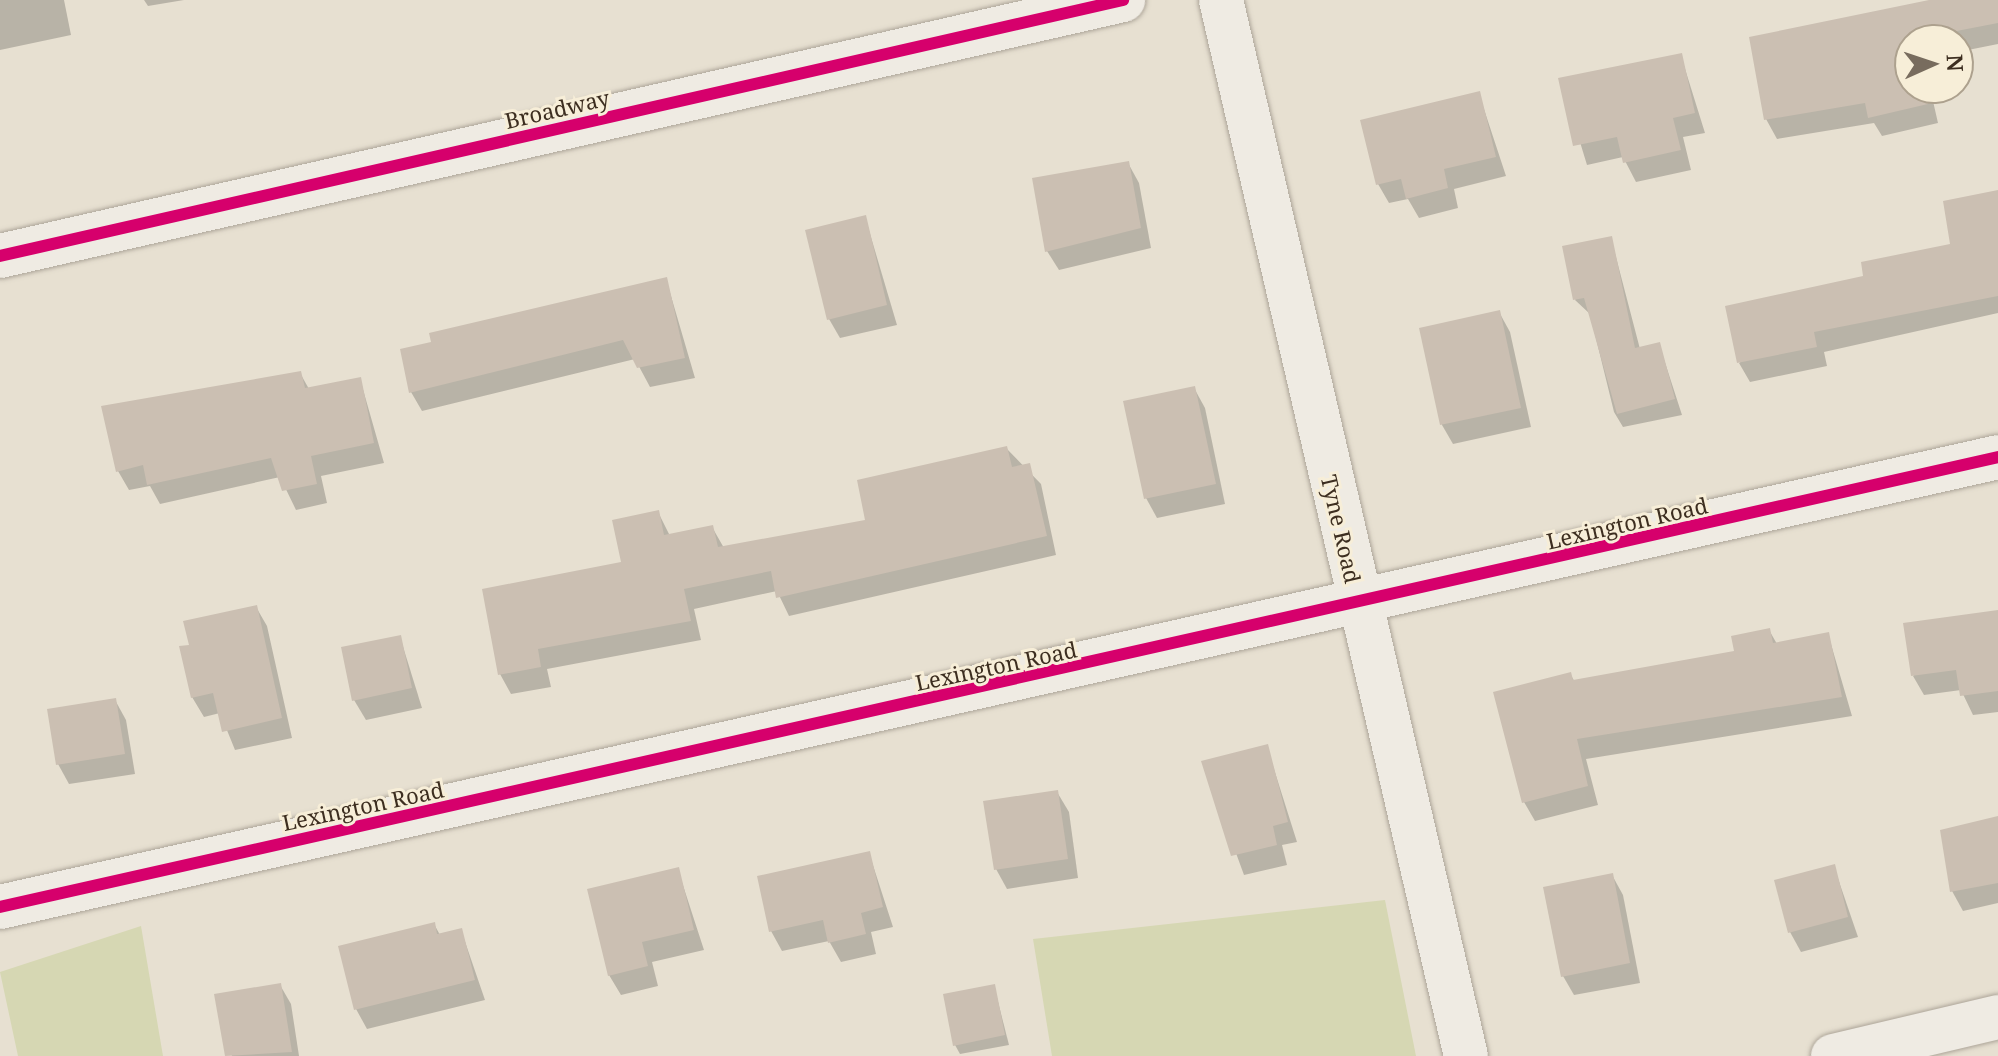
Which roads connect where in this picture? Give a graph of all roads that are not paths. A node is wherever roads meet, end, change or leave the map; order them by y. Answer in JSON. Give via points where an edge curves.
{"nodes":[{"id":1,"x":1123,"y":0,"type":"edge"},
{"id":2,"x":1221,"y":0,"type":"edge"},
{"id":3,"x":0,"y":256,"type":"edge"},
{"id":4,"x":1998,"y":457,"type":"edge"},
{"id":5,"x":1359,"y":606,"type":"junction"},
{"id":6,"x":0,"y":907,"type":"edge"},
{"id":7,"x":1998,"y":1017,"type":"edge"},
{"id":8,"x":1466,"y":1056,"type":"edge"},
{"id":9,"x":1833,"y":1056,"type":"edge"}],
"edges":[{"from":1,"to":3,"type":"street","name":"Broadway"},
{"from":2,"to":5,"type":"street","name":"Tyne Road"},
{"from":4,"to":5,"type":"street","name":"Lexington Road"},
{"from":5,"to":6,"type":"street","name":"Lexington Road"},
{"from":5,"to":8,"type":"street","name":"Tyne Road"},
{"from":7,"to":9,"type":"street"}]}
